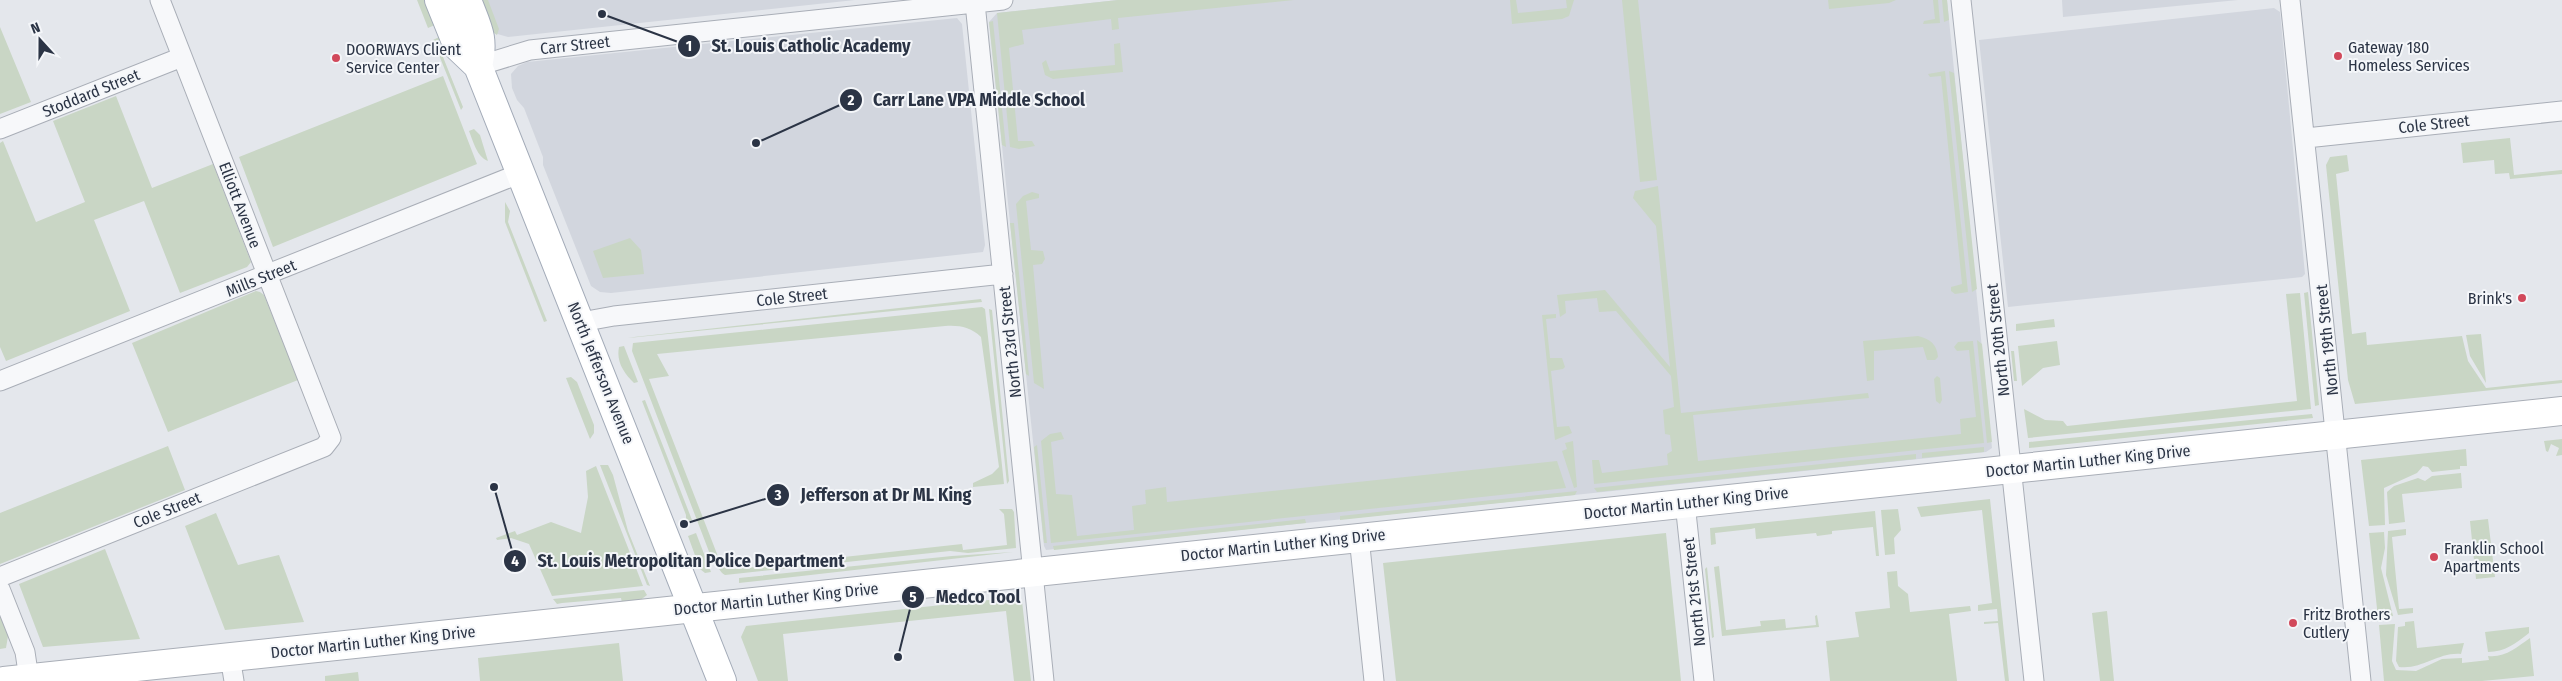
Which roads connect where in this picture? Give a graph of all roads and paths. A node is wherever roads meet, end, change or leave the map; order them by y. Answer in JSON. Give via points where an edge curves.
{"nodes":[{"id":1,"x":160,"y":0,"type":"edge"},
{"id":2,"x":439,"y":0,"type":"edge"},
{"id":3,"x":467,"y":0,"type":"edge"},
{"id":4,"x":1003,"y":0,"type":"edge"},
{"id":5,"x":1961,"y":0,"type":"edge"},
{"id":6,"x":2290,"y":0,"type":"edge"},
{"id":7,"x":975,"y":3,"type":"junction"},
{"id":8,"x":182,"y":57,"type":"junction"},
{"id":9,"x":478,"y":66,"type":"junction"},
{"id":10,"x":2562,"y":111,"type":"edge"},
{"id":11,"x":0,"y":129,"type":"edge"},
{"id":12,"x":2306,"y":138,"type":"junction"},
{"id":13,"x":521,"y":172,"type":"junction"},
{"id":14,"x":1003,"y":274,"type":"junction"},
{"id":15,"x":268,"y":275,"type":"junction"},
{"id":16,"x":581,"y":322,"type":"junction"},
{"id":17,"x":0,"y":381,"type":"edge"},
{"id":18,"x":2562,"y":411,"type":"edge"},
{"id":19,"x":2336,"y":435,"type":"junction"},
{"id":20,"x":331,"y":438,"type":"joint"},
{"id":21,"x":2011,"y":469,"type":"junction"},
{"id":22,"x":1685,"y":503,"type":"junction"},
{"id":23,"x":1359,"y":537,"type":"junction"},
{"id":24,"x":1033,"y":572,"type":"junction"},
{"id":25,"x":0,"y":577,"type":"edge"},
{"id":26,"x":0,"y":589,"type":"edge"},
{"id":27,"x":693,"y":608,"type":"junction"},
{"id":28,"x":232,"y":669,"type":"edge"},
{"id":29,"x":16,"y":680,"type":"edge"},
{"id":30,"x":722,"y":681,"type":"edge"},
{"id":31,"x":1044,"y":681,"type":"edge"},
{"id":32,"x":1374,"y":681,"type":"edge"},
{"id":33,"x":1704,"y":681,"type":"edge"},
{"id":34,"x":2034,"y":681,"type":"edge"},
{"id":35,"x":2361,"y":681,"type":"edge"}],
"edges":[{"from":1,"to":8,"type":"street","name":"Elliott Avenue"},
{"from":2,"to":9,"type":"main road","name":"North Jefferson Avenue","via":[[458,47]]},
{"from":3,"to":9,"type":"main road","via":[[482,38]]},
{"from":4,"to":7,"type":"street","name":"Carr Street"},
{"from":5,"to":21,"type":"street","name":"North 20th Street"},
{"from":6,"to":12,"type":"street","name":"North 19th Street"},
{"from":7,"to":9,"type":"street","name":"Carr Street","via":[[530,50]]},
{"from":7,"to":14,"type":"street","name":"North 23rd Street"},
{"from":8,"to":11,"type":"street","name":"Stoddard Street"},
{"from":8,"to":15,"type":"street","name":"Elliott Avenue"},
{"from":9,"to":13,"type":"main road","name":"North Jefferson Avenue"},
{"from":10,"to":12,"type":"street","name":"Cole Street"},
{"from":12,"to":19,"type":"street","name":"North 19th Street"},
{"from":13,"to":15,"type":"street","name":"Mills Street"},
{"from":13,"to":16,"type":"main road","name":"North Jefferson Avenue"},
{"from":14,"to":16,"type":"street","name":"Cole Street"},
{"from":14,"to":24,"type":"street","name":"North 23rd Street"},
{"from":15,"to":17,"type":"street","name":"Mills Street"},
{"from":15,"to":20,"type":"street","name":"Elliott Avenue"},
{"from":16,"to":27,"type":"main road","name":"North Jefferson Avenue"},
{"from":18,"to":19,"type":"main road","name":"Doctor Martin Luther King Drive"},
{"from":19,"to":21,"type":"main road","name":"Doctor Martin Luther King Drive"},
{"from":19,"to":35,"type":"street","name":"North 19th Street"},
{"from":20,"to":25,"type":"street","name":"Cole Street","via":[[324,447]]},
{"from":21,"to":22,"type":"main road","name":"Doctor Martin Luther King Drive"},
{"from":21,"to":34,"type":"street","name":"North 20th Street"},
{"from":22,"to":23,"type":"main road","name":"Doctor Martin Luther King Drive"},
{"from":22,"to":33,"type":"street","name":"North 21st Street"},
{"from":23,"to":24,"type":"main road","name":"Doctor Martin Luther King Drive"},
{"from":23,"to":32,"type":"street"},
{"from":24,"to":27,"type":"main road","name":"Doctor Martin Luther King Drive"},
{"from":24,"to":31,"type":"street","name":"North 23rd Street"},
{"from":26,"to":29,"type":"street","via":[[25,652]]},
{"from":27,"to":28,"type":"main road","name":"Doctor Martin Luther King Drive"},
{"from":27,"to":30,"type":"main road","name":"North Jefferson Avenue"},
{"from":28,"to":29,"type":"main road","name":"Doctor Martin Luther King Drive"}]}
